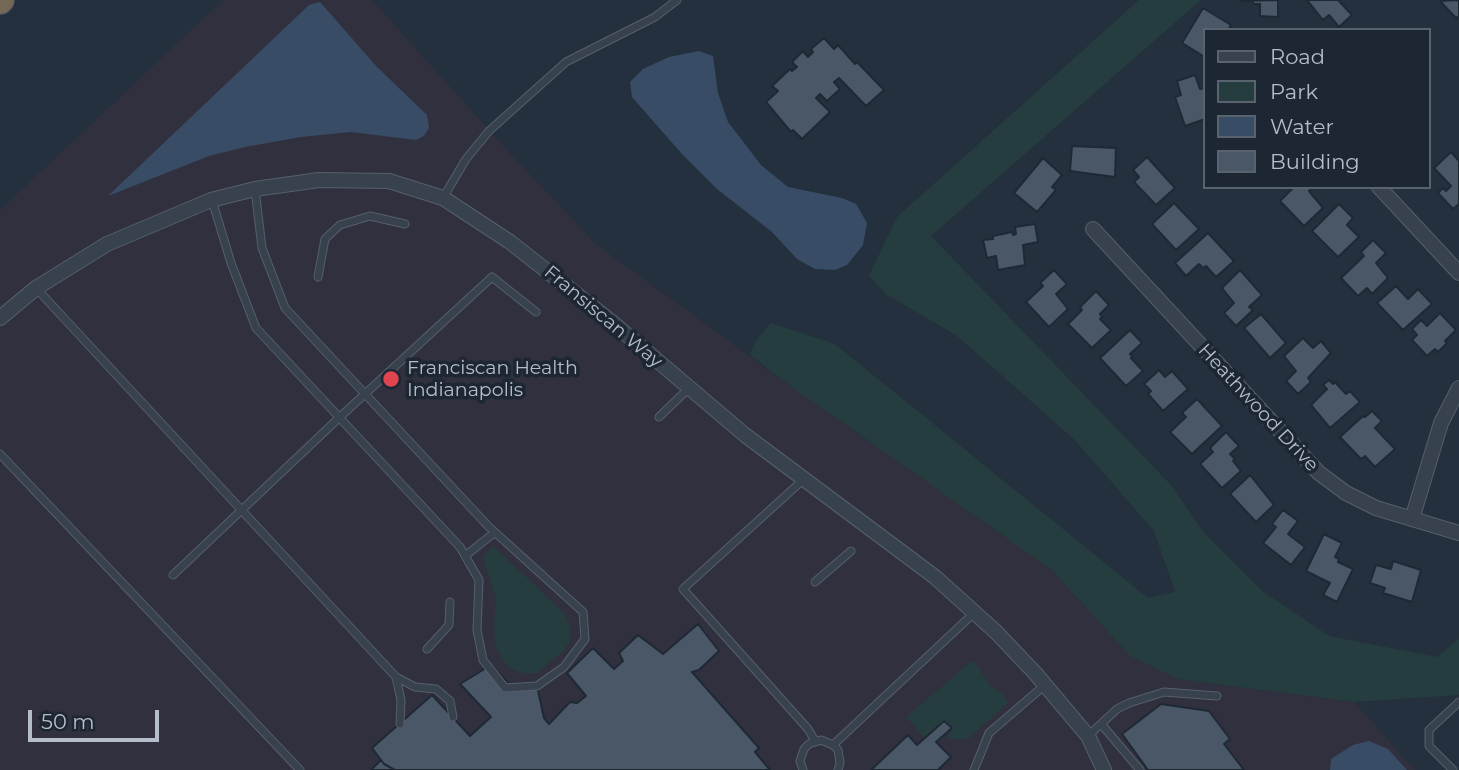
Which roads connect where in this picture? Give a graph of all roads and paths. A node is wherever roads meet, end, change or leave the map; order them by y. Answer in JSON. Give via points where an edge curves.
{"nodes":[{"id":1,"x":677,"y":0,"type":"edge"},
{"id":2,"x":255,"y":188,"type":"junction"},
{"id":3,"x":1381,"y":189,"type":"edge"},
{"id":4,"x":443,"y":198,"type":"junction"},
{"id":5,"x":211,"y":200,"type":"junction"},
{"id":6,"x":405,"y":223,"type":"dead end"},
{"id":7,"x":1093,"y":229,"type":"dead end"},
{"id":8,"x":1459,"y":273,"type":"edge"},
{"id":9,"x":318,"y":277,"type":"dead end"},
{"id":10,"x":36,"y":288,"type":"junction"},
{"id":11,"x":536,"y":312,"type":"dead end"},
{"id":12,"x":0,"y":318,"type":"edge"},
{"id":13,"x":1459,"y":388,"type":"edge"},
{"id":14,"x":688,"y":389,"type":"junction"},
{"id":15,"x":366,"y":394,"type":"junction"},
{"id":16,"x":341,"y":416,"type":"junction"},
{"id":17,"x":659,"y":417,"type":"dead end"},
{"id":18,"x":0,"y":454,"type":"edge"},
{"id":19,"x":804,"y":480,"type":"junction"},
{"id":20,"x":241,"y":511,"type":"junction"},
{"id":21,"x":1412,"y":519,"type":"junction"},
{"id":22,"x":494,"y":533,"type":"junction"},
{"id":23,"x":1459,"y":533,"type":"edge"},
{"id":24,"x":851,"y":551,"type":"dead end"},
{"id":25,"x":465,"y":556,"type":"junction"},
{"id":26,"x":173,"y":575,"type":"dead end"},
{"id":27,"x":815,"y":582,"type":"dead end"},
{"id":28,"x":450,"y":602,"type":"dead end"},
{"id":29,"x":974,"y":612,"type":"junction"},
{"id":30,"x":427,"y":649,"type":"dead end"},
{"id":31,"x":396,"y":677,"type":"junction"},
{"id":32,"x":1045,"y":685,"type":"junction"},
{"id":33,"x":1217,"y":696,"type":"dead end"},
{"id":34,"x":1459,"y":702,"type":"edge"},
{"id":35,"x":453,"y":717,"type":"dead end"},
{"id":36,"x":400,"y":724,"type":"dead end"},
{"id":37,"x":1102,"y":725,"type":"junction"},
{"id":38,"x":1088,"y":736,"type":"junction"},
{"id":39,"x":815,"y":741,"type":"junction"},
{"id":40,"x":833,"y":745,"type":"junction"},
{"id":41,"x":300,"y":770,"type":"edge"},
{"id":42,"x":803,"y":770,"type":"edge"},
{"id":43,"x":838,"y":770,"type":"edge"},
{"id":44,"x":974,"y":770,"type":"edge"},
{"id":45,"x":1104,"y":770,"type":"edge"},
{"id":46,"x":1140,"y":770,"type":"edge"},
{"id":47,"x":1453,"y":770,"type":"edge"}],
"edges":[{"from":1,"to":4,"type":"lane","via":[[655,17],[566,62],[489,131]]},
{"from":2,"to":4,"type":"street","name":"Fransiscan Way","via":[[319,180],[389,181]]},
{"from":2,"to":5,"type":"street","name":"Fransiscan Way"},
{"from":2,"to":15,"type":"lane","via":[[262,248],[285,307]]},
{"from":3,"to":8,"type":"street"},
{"from":4,"to":14,"type":"street","name":"Fransiscan Way","via":[[510,242]]},
{"from":5,"to":10,"type":"street","name":"Fransiscan Way","via":[[107,244]]},
{"from":5,"to":16,"type":"lane","via":[[256,327]]},
{"from":6,"to":9,"type":"lane","via":[[370,216],[340,225],[325,239]]},
{"from":7,"to":21,"type":"street","name":"Heathwood Drive","via":[[1319,473],[1360,501]]},
{"from":10,"to":12,"type":"street","name":"Fransiscan Way"},
{"from":10,"to":20,"type":"lane"},
{"from":11,"to":15,"type":"lane","via":[[492,277]]},
{"from":13,"to":21,"type":"street","via":[[1441,423]]},
{"from":14,"to":17,"type":"lane"},
{"from":14,"to":19,"type":"street","name":"Fransiscan Way"},
{"from":15,"to":16,"type":"lane"},
{"from":15,"to":22,"type":"lane"},
{"from":16,"to":20,"type":"lane"},
{"from":16,"to":25,"type":"lane"},
{"from":18,"to":41,"type":"lane"},
{"from":19,"to":29,"type":"street","name":"Fransiscan Way","via":[[935,577]]},
{"from":19,"to":39,"type":"lane","via":[[683,589]]},
{"from":20,"to":26,"type":"lane"},
{"from":20,"to":31,"type":"lane"},
{"from":21,"to":23,"type":"street","name":"Heathwood Drive"},
{"from":22,"to":25,"type":"lane"},
{"from":22,"to":25,"type":"lane","via":[[583,612],[585,639],[564,667],[537,686],[505,688],[483,660],[477,630],[479,580]]},
{"from":24,"to":27,"type":"lane"},
{"from":28,"to":30,"type":"lane","via":[[449,625]]},
{"from":29,"to":32,"type":"street","name":"Fransiscan Way"},
{"from":29,"to":40,"type":"lane"},
{"from":31,"to":35,"type":"lane","via":[[415,687],[436,688],[450,701]]},
{"from":31,"to":36,"type":"lane"},
{"from":32,"to":38,"type":"street","name":"Fransiscan Way"},
{"from":32,"to":44,"type":"lane","via":[[989,733]]},
{"from":33,"to":37,"type":"lane","via":[[1164,692],[1117,709]]},
{"from":34,"to":47,"type":"lane","via":[[1429,730],[1429,746]]},
{"from":37,"to":38,"type":"lane"},
{"from":37,"to":46,"type":"lane"},
{"from":38,"to":45,"type":"street","name":"Fransiscan Way"},
{"from":39,"to":40,"type":"lane"},
{"from":39,"to":42,"type":"lane","via":[[801,755]]},
{"from":40,"to":43,"type":"lane","via":[[840,756]]}]}
